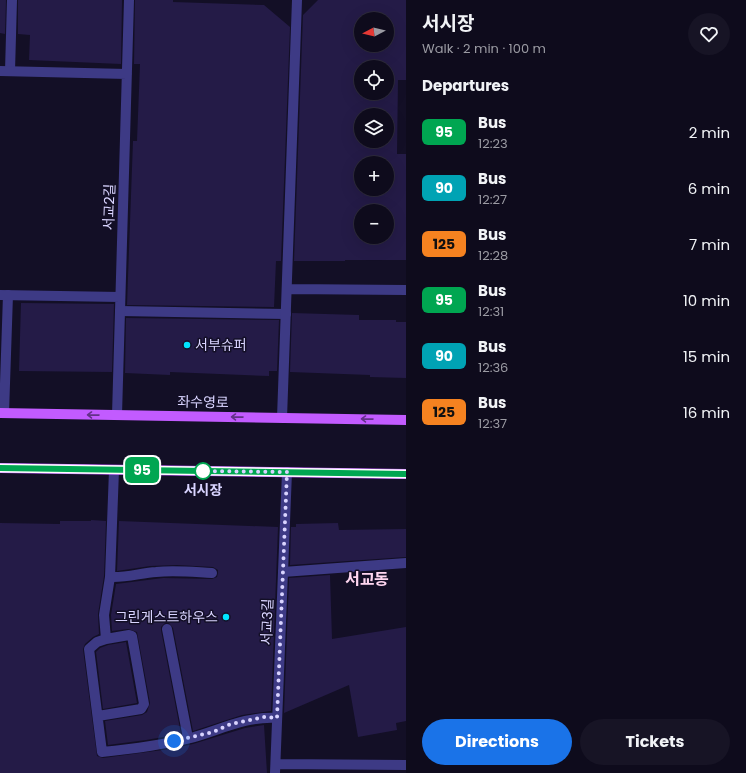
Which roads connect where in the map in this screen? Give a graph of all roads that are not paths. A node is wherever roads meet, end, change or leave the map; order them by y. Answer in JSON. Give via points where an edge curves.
{"nodes":[{"id":1,"x":12,"y":0,"type":"edge"},
{"id":2,"x":129,"y":0,"type":"edge"},
{"id":3,"x":297,"y":0,"type":"edge"},
{"id":4,"x":5,"y":71,"type":"edge"},
{"id":5,"x":127,"y":74,"type":"junction"},
{"id":6,"x":286,"y":288,"type":"junction"},
{"id":7,"x":406,"y":290,"type":"edge"},
{"id":8,"x":4,"y":295,"type":"edge"},
{"id":9,"x":120,"y":297,"type":"junction"},
{"id":10,"x":120,"y":311,"type":"junction"},
{"id":11,"x":286,"y":314,"type":"junction"},
{"id":12,"x":2,"y":413,"type":"edge"},
{"id":13,"x":117,"y":415,"type":"junction"},
{"id":14,"x":282,"y":418,"type":"junction"},
{"id":15,"x":406,"y":420,"type":"edge"},
{"id":16,"x":0,"y":468,"type":"edge"},
{"id":17,"x":114,"y":470,"type":"junction"},
{"id":18,"x":287,"y":472,"type":"junction"},
{"id":19,"x":406,"y":474,"type":"edge"},
{"id":20,"x":406,"y":563,"type":"edge"},
{"id":21,"x":283,"y":572,"type":"junction"},
{"id":22,"x":212,"y":573,"type":"dead end"},
{"id":23,"x":110,"y":577,"type":"junction"},
{"id":24,"x":167,"y":629,"type":"dead end"},
{"id":25,"x":106,"y":639,"type":"junction"},
{"id":26,"x":98,"y":716,"type":"junction"},
{"id":27,"x":277,"y":718,"type":"junction"},
{"id":28,"x":188,"y":738,"type":"junction"},
{"id":29,"x":406,"y":765,"type":"edge"},
{"id":30,"x":275,"y":769,"type":"edge"}],
"edges":[{"from":1,"to":4,"type":"street"},
{"from":2,"to":5,"type":"street","name":"서교2길"},
{"from":3,"to":6,"type":"street"},
{"from":4,"to":5,"type":"street"},
{"from":5,"to":9,"type":"street","name":"서교2길"},
{"from":6,"to":7,"type":"street"},
{"from":6,"to":11,"type":"street"},
{"from":8,"to":9,"type":"street"},
{"from":8,"to":12,"type":"street"},
{"from":9,"to":10,"type":"street","name":"서교2길"},
{"from":10,"to":11,"type":"street"},
{"from":10,"to":13,"type":"street","name":"서교2길"},
{"from":11,"to":14,"type":"street"},
{"from":13,"to":12,"type":"main road","name":"좌수영로","one_way":true},
{"from":14,"to":13,"type":"main road","name":"좌수영로","one_way":true},
{"from":15,"to":14,"type":"main road","name":"좌수영로","one_way":true},
{"from":16,"to":17,"type":"main road"},
{"from":17,"to":18,"type":"main road"},
{"from":17,"to":23,"type":"street"},
{"from":18,"to":19,"type":"main road"},
{"from":18,"to":21,"type":"street","name":"서교3길"},
{"from":20,"to":21,"type":"street"},
{"from":21,"to":27,"type":"street","name":"서교3길"},
{"from":22,"to":23,"type":"street","via":[[174,571]]},
{"from":23,"to":25,"type":"street","via":[[104,615]]},
{"from":24,"to":28,"type":"street"},
{"from":25,"to":26,"type":"street","via":[[97,642],[90,649]]},
{"from":25,"to":26,"type":"street","via":[[132,636],[144,704],[141,709]]},
{"from":26,"to":28,"type":"street","via":[[102,752]]},
{"from":27,"to":28,"type":"street","via":[[264,717],[231,724],[213,732]]},
{"from":27,"to":30,"type":"street","name":"서교3길"},
{"from":29,"to":30,"type":"street"}]}
